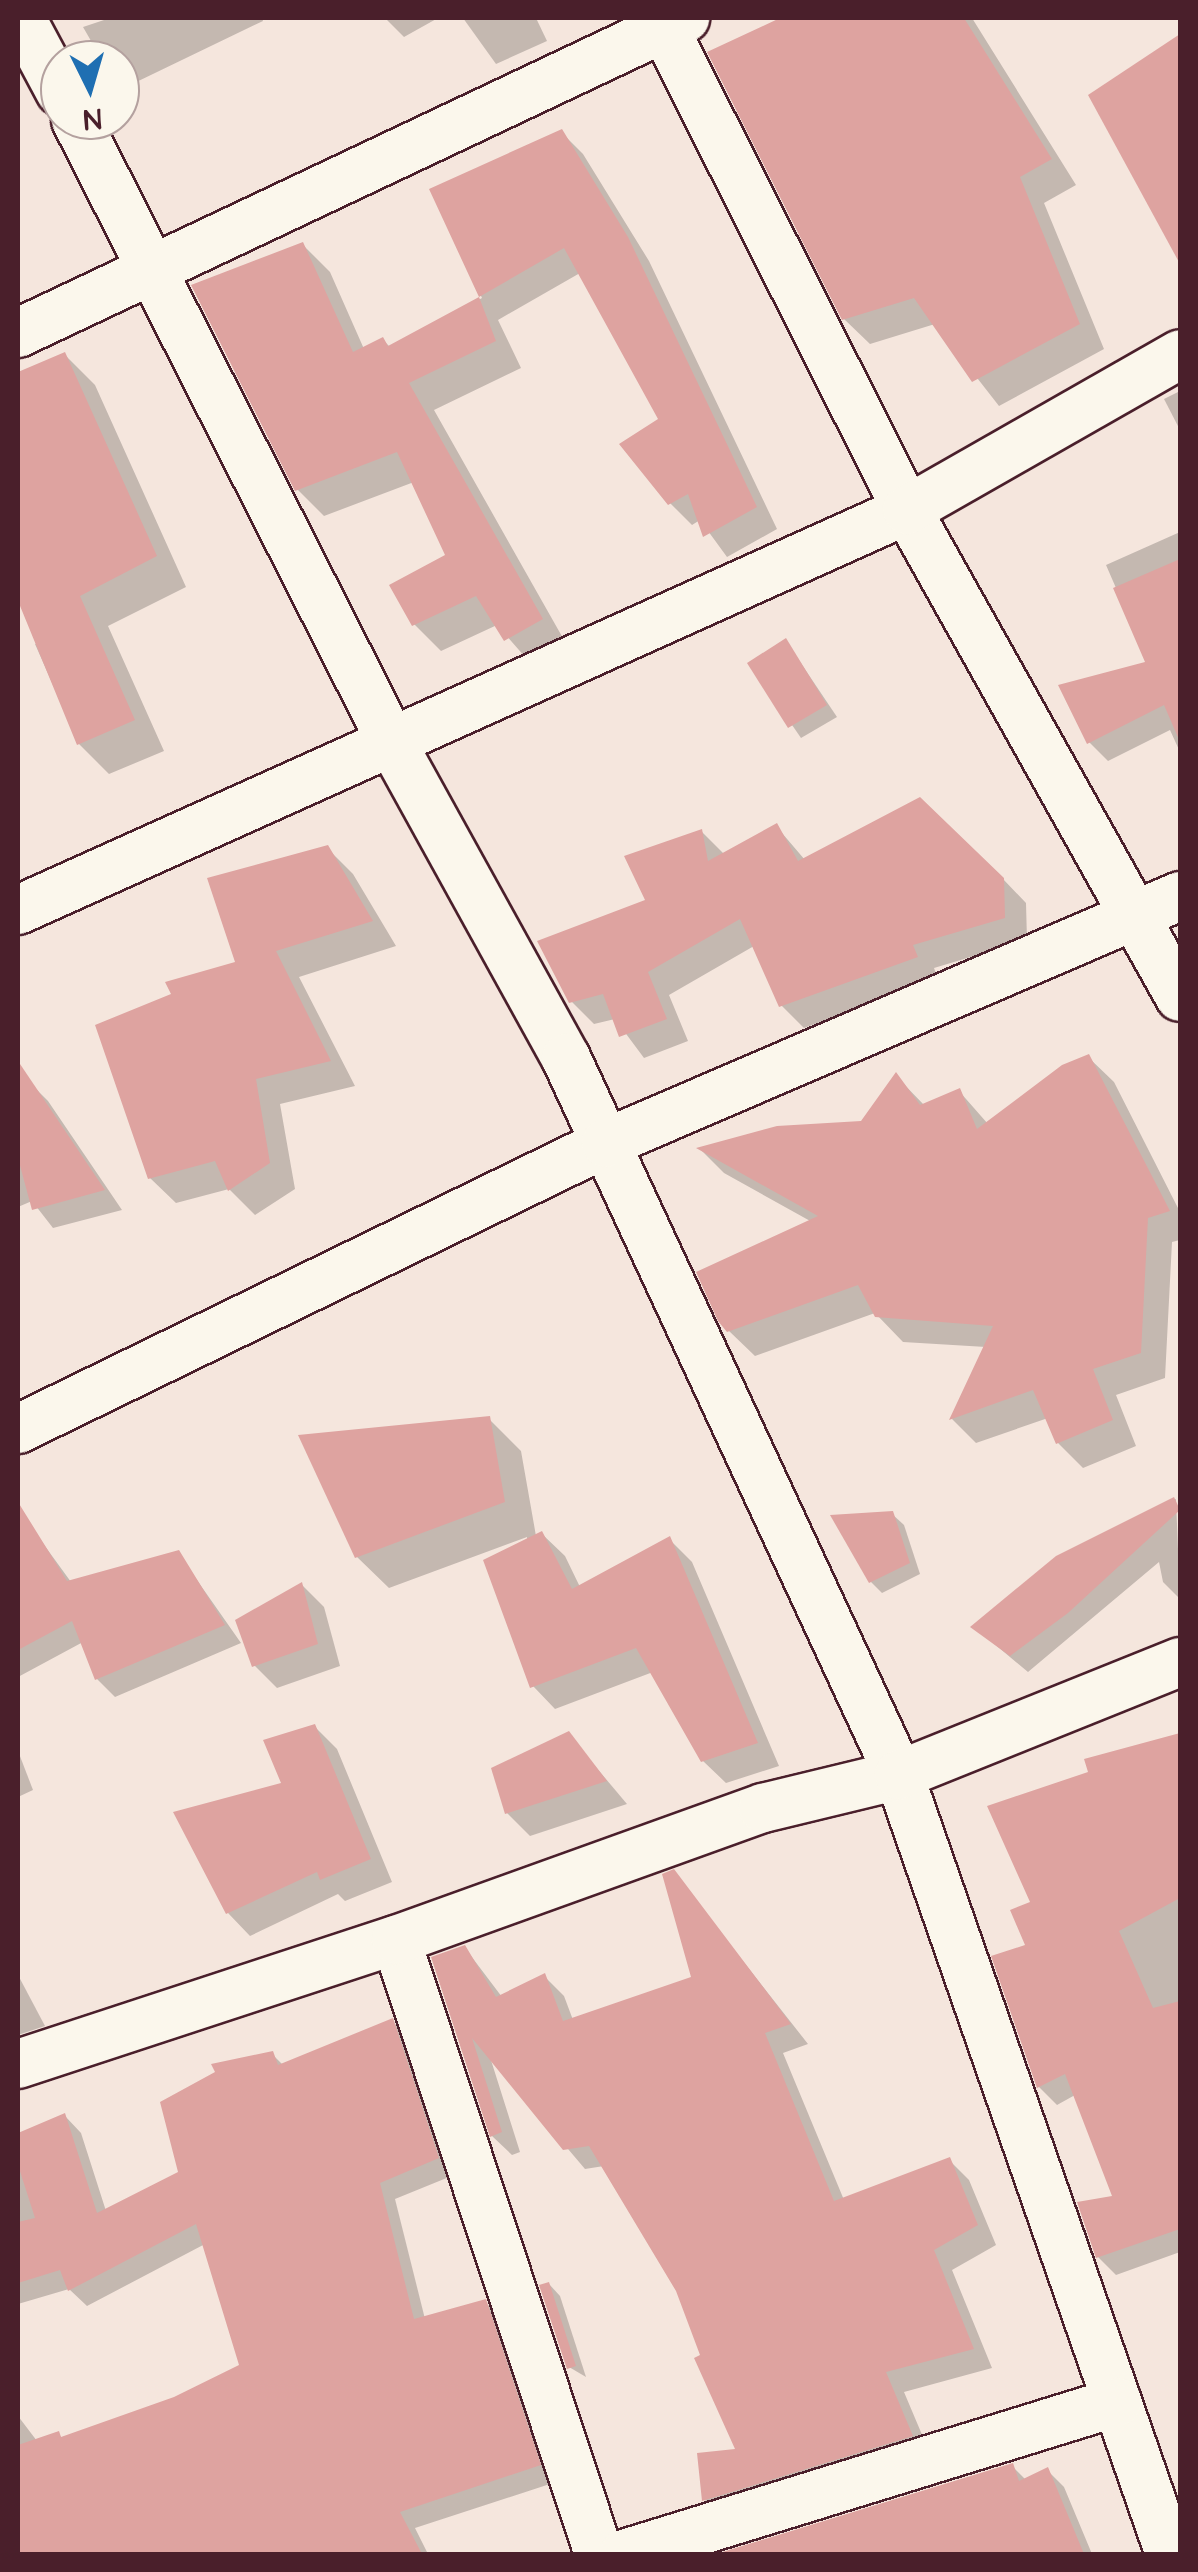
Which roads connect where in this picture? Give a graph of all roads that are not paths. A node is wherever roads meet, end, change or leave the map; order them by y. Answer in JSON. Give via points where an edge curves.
{"nodes":[{"id":1,"x":20,"y":18,"type":"edge"},
{"id":2,"x":669,"y":21,"type":"edge"},
{"id":3,"x":40,"y":54,"type":"edge"},
{"id":4,"x":87,"y":140,"type":"edge"},
{"id":5,"x":156,"y":268,"type":"junction"},
{"id":6,"x":18,"y":333,"type":"edge"},
{"id":7,"x":1180,"y":354,"type":"edge"},
{"id":8,"x":907,"y":510,"type":"junction"},
{"id":9,"x":392,"y":743,"type":"junction"},
{"id":10,"x":1159,"y":906,"type":"edge"},
{"id":11,"x":18,"y":910,"type":"edge"},
{"id":12,"x":1180,"y":997,"type":"edge"},
{"id":13,"x":606,"y":1143,"type":"junction"},
{"id":14,"x":18,"y":1429,"type":"edge"},
{"id":15,"x":1180,"y":1662,"type":"edge"},
{"id":16,"x":899,"y":1775,"type":"junction"},
{"id":17,"x":396,"y":1940,"type":"junction"},
{"id":18,"x":18,"y":2064,"type":"edge"},
{"id":19,"x":1117,"y":2402,"type":"junction"},
{"id":20,"x":599,"y":2554,"type":"edge"},
{"id":21,"x":624,"y":2554,"type":"edge"},
{"id":22,"x":1170,"y":2554,"type":"edge"}],
"edges":[{"from":1,"to":3,"type":"street"},
{"from":2,"to":5,"type":"street"},
{"from":2,"to":8,"type":"street"},
{"from":4,"to":5,"type":"street"},
{"from":5,"to":6,"type":"street"},
{"from":5,"to":9,"type":"street"},
{"from":7,"to":8,"type":"street"},
{"from":8,"to":9,"type":"street"},
{"from":8,"to":10,"type":"street"},
{"from":9,"to":11,"type":"street"},
{"from":9,"to":13,"type":"street"},
{"from":10,"to":12,"type":"street"},
{"from":10,"to":13,"type":"street"},
{"from":13,"to":14,"type":"street"},
{"from":13,"to":16,"type":"street"},
{"from":15,"to":16,"type":"street"},
{"from":16,"to":17,"type":"street","via":[[763,1808]]},
{"from":16,"to":19,"type":"street"},
{"from":17,"to":18,"type":"street"},
{"from":17,"to":20,"type":"street"},
{"from":19,"to":21,"type":"street"},
{"from":19,"to":22,"type":"street"}]}
